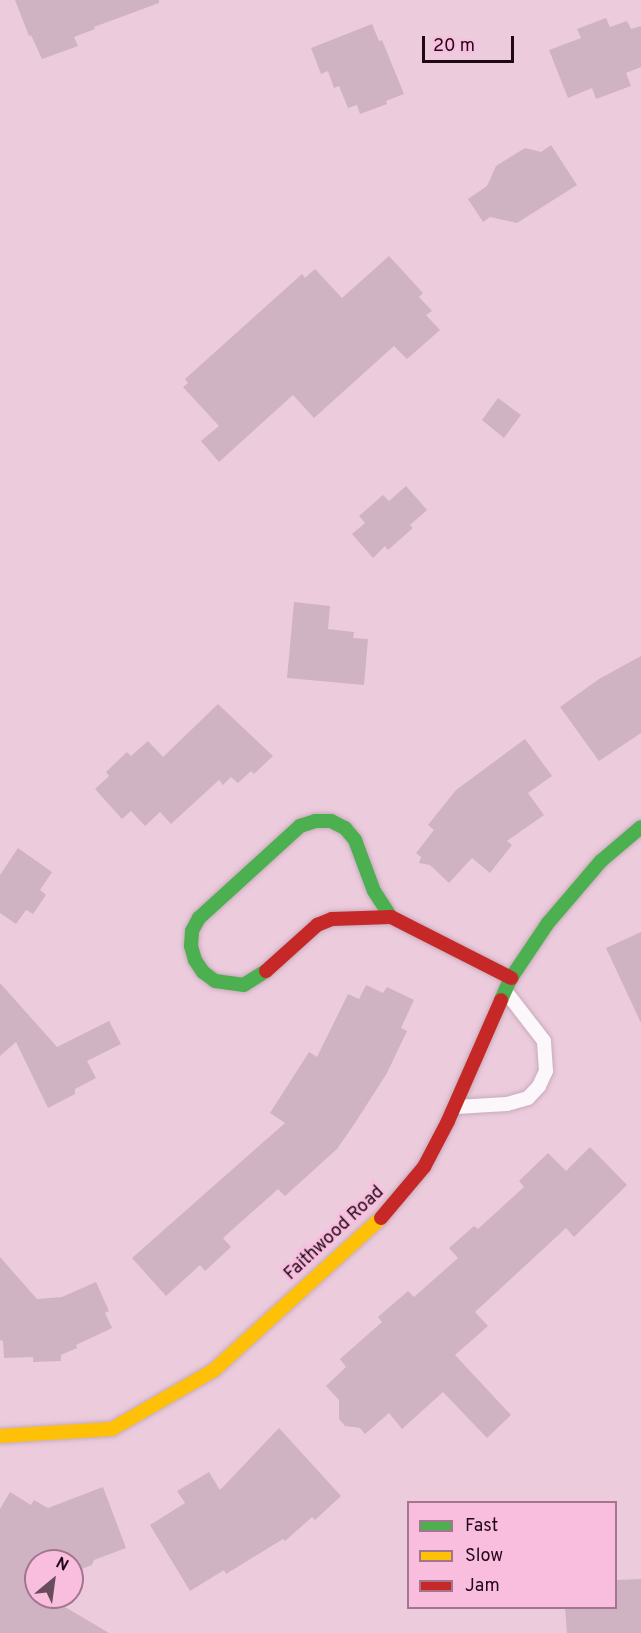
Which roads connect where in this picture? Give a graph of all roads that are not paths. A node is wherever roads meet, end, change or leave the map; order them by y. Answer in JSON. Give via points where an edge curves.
{"nodes":[{"id":1,"x":641,"y":827,"type":"edge"},
{"id":2,"x":391,"y":917,"type":"junction"},
{"id":3,"x":511,"y":978,"type":"junction"},
{"id":4,"x":505,"y":992,"type":"junction"},
{"id":5,"x":454,"y":1108,"type":"junction"},
{"id":6,"x":0,"y":1436,"type":"edge"}],
"edges":[{"from":1,"to":3,"type":"street","name":"Faithwood Road","via":[[601,861],[556,914]]},
{"from":2,"to":2,"type":"street","via":[[374,891],[356,840],[338,825],[315,821],[300,826],[199,918],[192,931],[191,946],[203,972],[215,981],[244,985],[257,979],[317,925],[340,918]]},
{"from":2,"to":3,"type":"street"},
{"from":3,"to":4,"type":"street","name":"Faithwood Road"},
{"from":4,"to":5,"type":"street","name":"Faithwood Road"},
{"from":4,"to":5,"type":"lane","via":[[544,1041],[546,1071],[528,1098],[507,1104]]},
{"from":5,"to":6,"type":"street","name":"Faithwood Road","via":[[424,1167],[390,1209],[214,1370],[112,1429]]}]}
